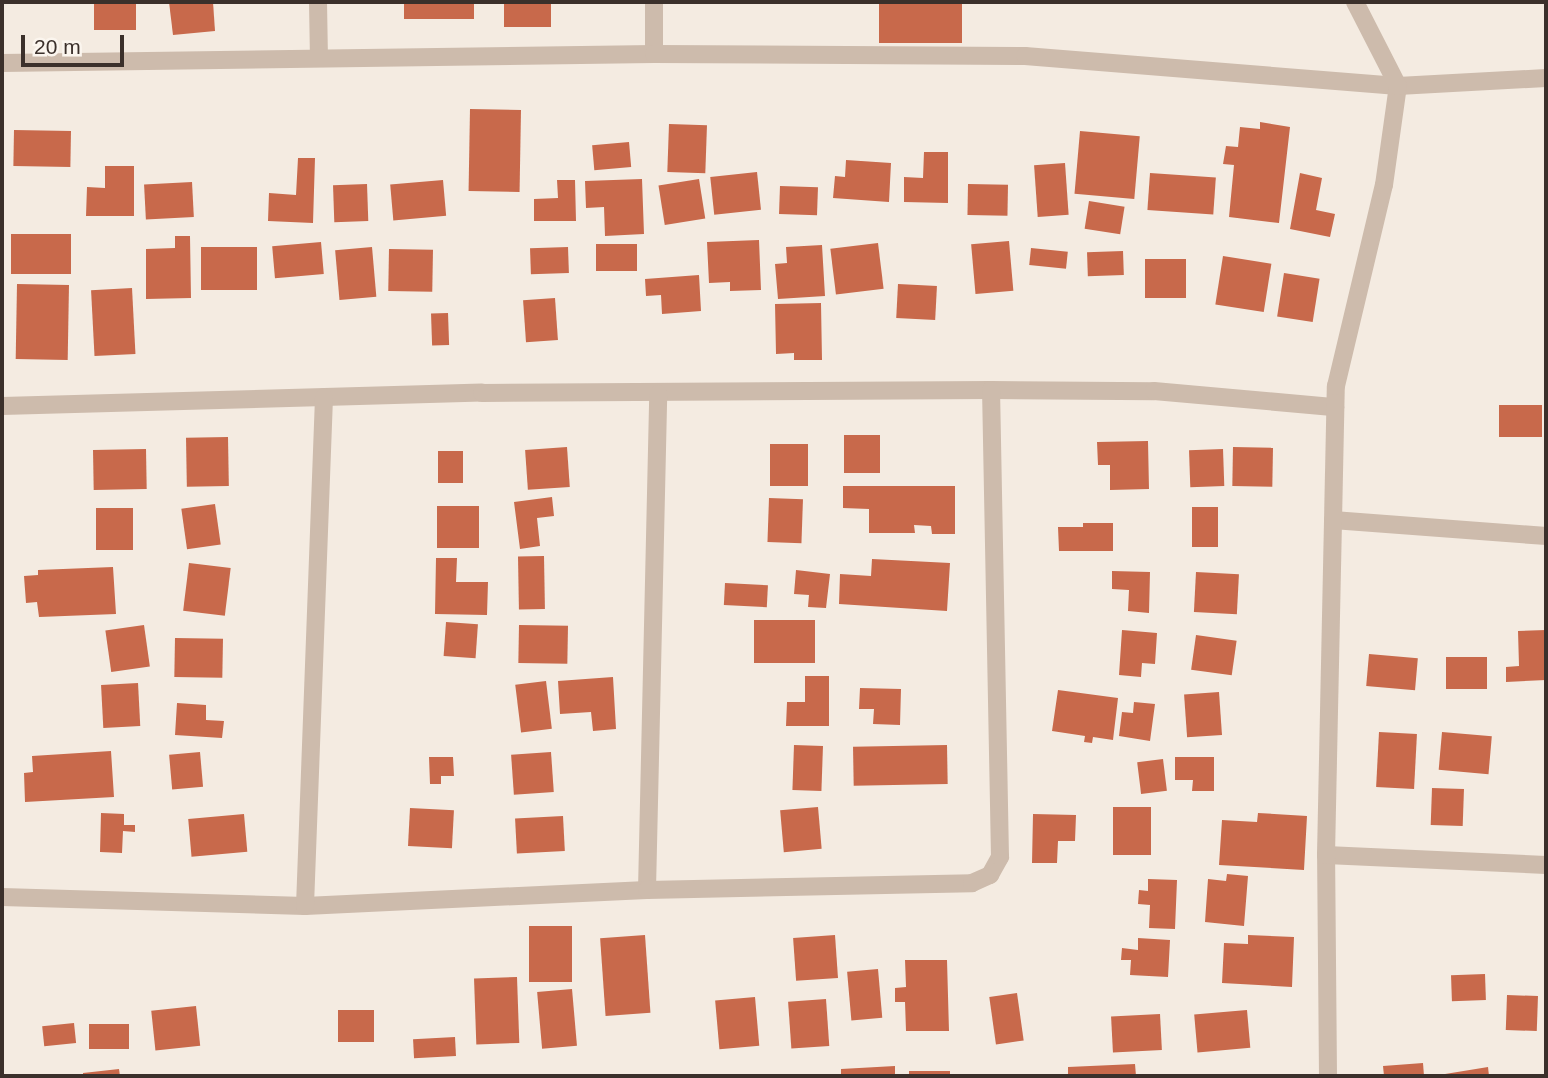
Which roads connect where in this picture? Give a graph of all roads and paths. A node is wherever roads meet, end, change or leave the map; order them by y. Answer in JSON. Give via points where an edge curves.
{"nodes":[{"id":1,"x":318,"y":2,"type":"edge"},
{"id":2,"x":654,"y":2,"type":"edge"},
{"id":3,"x":1355,"y":2,"type":"edge"},
{"id":4,"x":654,"y":54,"type":"junction"},
{"id":5,"x":319,"y":58,"type":"junction"},
{"id":6,"x":2,"y":63,"type":"edge"},
{"id":7,"x":1546,"y":78,"type":"edge"},
{"id":8,"x":1398,"y":86,"type":"junction"},
{"id":9,"x":991,"y":390,"type":"junction"},
{"id":10,"x":658,"y":394,"type":"junction"},
{"id":11,"x":324,"y":397,"type":"junction"},
{"id":12,"x":2,"y":407,"type":"edge"},
{"id":13,"x":1335,"y":407,"type":"junction"},
{"id":14,"x":1333,"y":520,"type":"junction"},
{"id":15,"x":1546,"y":536,"type":"edge"},
{"id":16,"x":1326,"y":855,"type":"junction"},
{"id":17,"x":1546,"y":865,"type":"edge"},
{"id":18,"x":647,"y":890,"type":"junction"},
{"id":19,"x":2,"y":897,"type":"edge"},
{"id":20,"x":305,"y":906,"type":"junction"},
{"id":21,"x":1328,"y":1076,"type":"edge"}],
"edges":[{"from":1,"to":5,"type":"street"},
{"from":2,"to":4,"type":"street"},
{"from":3,"to":8,"type":"street"},
{"from":4,"to":5,"type":"street"},
{"from":4,"to":8,"type":"street","via":[[1025,56]]},
{"from":5,"to":6,"type":"street"},
{"from":7,"to":8,"type":"street"},
{"from":8,"to":13,"type":"street","via":[[1384,184],[1346,332]]},
{"from":9,"to":10,"type":"street"},
{"from":9,"to":13,"type":"street","via":[[1154,391]]},
{"from":9,"to":18,"type":"street","via":[[1000,857],[990,875],[972,883]]},
{"from":10,"to":11,"type":"street"},
{"from":10,"to":18,"type":"street"},
{"from":11,"to":12,"type":"street"},
{"from":11,"to":20,"type":"street"},
{"from":13,"to":14,"type":"street"},
{"from":14,"to":15,"type":"street"},
{"from":14,"to":16,"type":"street"},
{"from":16,"to":17,"type":"street"},
{"from":16,"to":21,"type":"street"},
{"from":18,"to":20,"type":"street"},
{"from":19,"to":20,"type":"street"}]}
